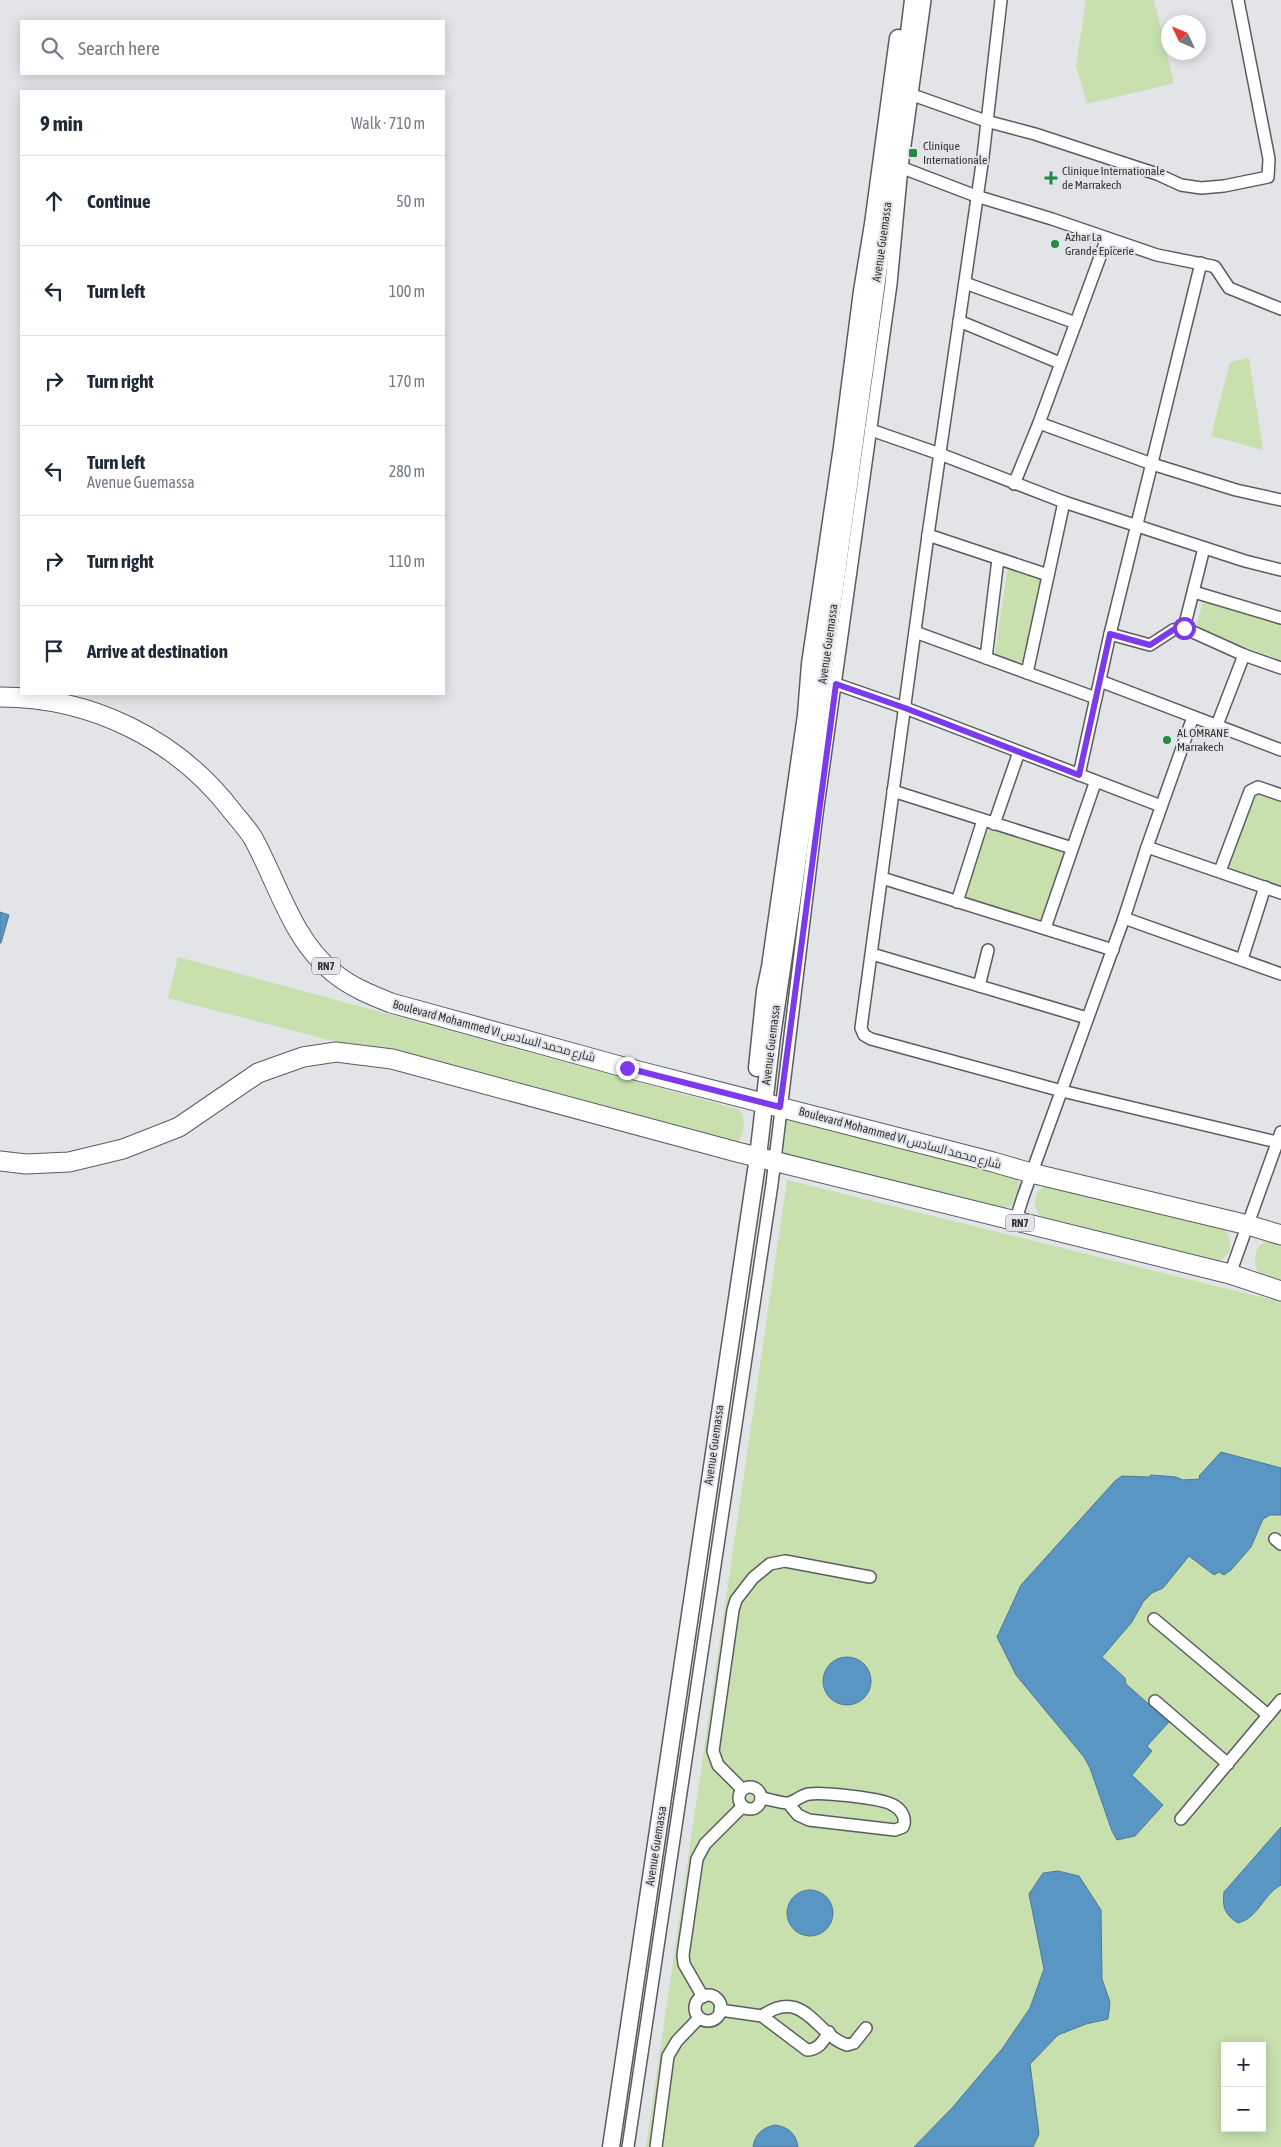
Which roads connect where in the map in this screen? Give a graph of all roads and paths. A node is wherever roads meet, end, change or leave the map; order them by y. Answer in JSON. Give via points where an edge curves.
{"nodes":[{"id":1,"x":902,"y":0,"type":"edge"},
{"id":2,"x":913,"y":0,"type":"edge"},
{"id":3,"x":925,"y":0,"type":"edge"},
{"id":4,"x":1001,"y":0,"type":"edge"},
{"id":5,"x":1238,"y":0,"type":"edge"},
{"id":6,"x":908,"y":93,"type":"junction"},
{"id":7,"x":986,"y":121,"type":"junction"},
{"id":8,"x":892,"y":164,"type":"junction"},
{"id":9,"x":976,"y":196,"type":"junction"},
{"id":10,"x":1106,"y":238,"type":"junction"},
{"id":11,"x":1201,"y":264,"type":"junction"},
{"id":12,"x":965,"y":283,"type":"junction"},
{"id":13,"x":1281,"y":309,"type":"edge"},
{"id":14,"x":959,"y":321,"type":"junction"},
{"id":15,"x":1076,"y":323,"type":"junction"},
{"id":16,"x":1060,"y":363,"type":"junction"},
{"id":17,"x":1039,"y":423,"type":"junction"},
{"id":18,"x":871,"y":430,"type":"junction"},
{"id":19,"x":940,"y":454,"type":"junction"},
{"id":20,"x":1152,"y":464,"type":"junction"},
{"id":21,"x":1014,"y":484,"type":"junction"},
{"id":22,"x":1281,"y":500,"type":"edge"},
{"id":23,"x":1064,"y":502,"type":"junction"},
{"id":24,"x":1136,"y":525,"type":"junction"},
{"id":25,"x":928,"y":535,"type":"junction"},
{"id":26,"x":1204,"y":548,"type":"junction"},
{"id":27,"x":998,"y":559,"type":"junction"},
{"id":28,"x":1281,"y":570,"type":"edge"},
{"id":29,"x":1048,"y":575,"type":"junction"},
{"id":30,"x":1194,"y":592,"type":"junction"},
{"id":31,"x":1281,"y":618,"type":"edge"},
{"id":32,"x":1184,"y":628,"type":"junction"},
{"id":33,"x":915,"y":632,"type":"junction"},
{"id":34,"x":1110,"y":634,"type":"junction"},
{"id":35,"x":1244,"y":655,"type":"junction"},
{"id":36,"x":986,"y":658,"type":"junction"},
{"id":37,"x":1281,"y":668,"type":"edge"},
{"id":38,"x":1027,"y":673,"type":"junction"},
{"id":39,"x":1100,"y":681,"type":"junction"},
{"id":40,"x":836,"y":684,"type":"junction"},
{"id":41,"x":0,"y":697,"type":"edge"},
{"id":42,"x":1096,"y":698,"type":"junction"},
{"id":43,"x":905,"y":708,"type":"junction"},
{"id":44,"x":1194,"y":717,"type":"junction"},
{"id":45,"x":1217,"y":725,"type":"junction"},
{"id":46,"x":1281,"y":750,"type":"edge"},
{"id":47,"x":1019,"y":752,"type":"junction"},
{"id":48,"x":1079,"y":775,"type":"junction"},
{"id":49,"x":1095,"y":782,"type":"junction"},
{"id":50,"x":893,"y":791,"type":"junction"},
{"id":51,"x":1281,"y":795,"type":"edge"},
{"id":52,"x":1161,"y":806,"type":"junction"},
{"id":53,"x":988,"y":822,"type":"junction"},
{"id":54,"x":1147,"y":847,"type":"junction"},
{"id":55,"x":1072,"y":848,"type":"junction"},
{"id":56,"x":1220,"y":871,"type":"junction"},
{"id":57,"x":882,"y":878,"type":"junction"},
{"id":58,"x":1266,"y":887,"type":"junction"},
{"id":59,"x":1281,"y":893,"type":"edge"},
{"id":60,"x":956,"y":902,"type":"junction"},
{"id":61,"x":1124,"y":918,"type":"junction"},
{"id":62,"x":1045,"y":928,"type":"junction"},
{"id":63,"x":988,"y":950,"type":"dead end"},
{"id":64,"x":1112,"y":950,"type":"junction"},
{"id":65,"x":872,"y":954,"type":"junction"},
{"id":66,"x":1242,"y":959,"type":"junction"},
{"id":67,"x":1281,"y":974,"type":"edge"},
{"id":68,"x":980,"y":986,"type":"junction"},
{"id":69,"x":1087,"y":1018,"type":"junction"},
{"id":70,"x":1062,"y":1091,"type":"junction"},
{"id":71,"x":766,"y":1103,"type":"junction"},
{"id":72,"x":1280,"y":1139,"type":"edge"},
{"id":73,"x":760,"y":1157,"type":"junction"},
{"id":74,"x":0,"y":1161,"type":"edge"},
{"id":75,"x":1031,"y":1173,"type":"junction"},
{"id":76,"x":1015,"y":1222,"type":"junction"},
{"id":77,"x":1248,"y":1225,"type":"junction"},
{"id":78,"x":1281,"y":1236,"type":"edge"},
{"id":79,"x":1230,"y":1274,"type":"junction"},
{"id":80,"x":1281,"y":1291,"type":"edge"},
{"id":81,"x":870,"y":1577,"type":"dead end"},
{"id":82,"x":1154,"y":1619,"type":"dead end"},
{"id":83,"x":1281,"y":1700,"type":"edge"},
{"id":84,"x":1155,"y":1701,"type":"dead end"},
{"id":85,"x":1268,"y":1715,"type":"junction"},
{"id":86,"x":1228,"y":1764,"type":"junction"},
{"id":87,"x":742,"y":1789,"type":"junction"},
{"id":88,"x":761,"y":1798,"type":"junction"},
{"id":89,"x":788,"y":1803,"type":"junction"},
{"id":90,"x":743,"y":1806,"type":"junction"},
{"id":91,"x":1181,"y":1819,"type":"dead end"},
{"id":92,"x":703,"y":1997,"type":"junction"},
{"id":93,"x":720,"y":2010,"type":"junction"},
{"id":94,"x":762,"y":2016,"type":"junction"},
{"id":95,"x":699,"y":2018,"type":"junction"},
{"id":96,"x":866,"y":2028,"type":"dead end"},
{"id":97,"x":828,"y":2032,"type":"junction"},
{"id":98,"x":603,"y":2147,"type":"edge"},
{"id":99,"x":611,"y":2147,"type":"edge"},
{"id":100,"x":628,"y":2147,"type":"edge"},
{"id":101,"x":656,"y":2147,"type":"edge"}],
"edges":[{"from":1,"to":8,"type":"main road","name":"Avenue Guemassa"},
{"from":2,"to":6,"type":"main road","name":"Avenue Guemassa"},
{"from":3,"to":6,"type":"street","name":"Avenue Guemassa"},
{"from":4,"to":7,"type":"street"},
{"from":5,"to":7,"type":"street","via":[[1268,159],[1268,177],[1208,188],[1181,185],[1035,134]]},
{"from":6,"to":7,"type":"street"},
{"from":6,"to":8,"type":"main road","name":"Avenue Guemassa"},
{"from":7,"to":9,"type":"street"},
{"from":8,"to":9,"type":"street"},
{"from":8,"to":18,"type":"street","name":"Avenue Guemassa","via":[[891,284]]},
{"from":8,"to":71,"type":"main road","name":"Avenue Guemassa","via":[[874,224],[862,291],[810,664],[806,715],[765,991]]},
{"from":9,"to":10,"type":"street"},
{"from":9,"to":12,"type":"street"},
{"from":10,"to":11,"type":"street","via":[[1157,255]]},
{"from":10,"to":15,"type":"street"},
{"from":11,"to":13,"type":"street","via":[[1215,267],[1229,288]]},
{"from":11,"to":20,"type":"street"},
{"from":12,"to":14,"type":"street"},
{"from":12,"to":15,"type":"street"},
{"from":14,"to":16,"type":"street"},
{"from":14,"to":19,"type":"street"},
{"from":15,"to":16,"type":"street"},
{"from":16,"to":17,"type":"street"},
{"from":17,"to":20,"type":"street"},
{"from":17,"to":21,"type":"street"},
{"from":18,"to":19,"type":"street"},
{"from":18,"to":40,"type":"street","name":"Avenue Guemassa"},
{"from":19,"to":21,"type":"street"},
{"from":19,"to":25,"type":"street"},
{"from":20,"to":22,"type":"street"},
{"from":20,"to":24,"type":"street"},
{"from":21,"to":23,"type":"street"},
{"from":23,"to":24,"type":"street"},
{"from":23,"to":29,"type":"street"},
{"from":24,"to":26,"type":"street"},
{"from":24,"to":34,"type":"street"},
{"from":25,"to":27,"type":"street"},
{"from":25,"to":33,"type":"street"},
{"from":26,"to":28,"type":"street"},
{"from":26,"to":30,"type":"street"},
{"from":27,"to":29,"type":"street"},
{"from":27,"to":36,"type":"street"},
{"from":29,"to":38,"type":"street"},
{"from":30,"to":31,"type":"street"},
{"from":30,"to":32,"type":"street"},
{"from":32,"to":34,"type":"street","via":[[1173,630],[1150,645]]},
{"from":32,"to":35,"type":"street"},
{"from":33,"to":36,"type":"street"},
{"from":33,"to":43,"type":"street"},
{"from":34,"to":39,"type":"street"},
{"from":35,"to":37,"type":"street"},
{"from":35,"to":45,"type":"street"},
{"from":36,"to":38,"type":"street"},
{"from":38,"to":42,"type":"street"},
{"from":39,"to":42,"type":"street"},
{"from":39,"to":44,"type":"street"},
{"from":40,"to":43,"type":"street"},
{"from":40,"to":71,"type":"street","name":"Avenue Guemassa"},
{"from":41,"to":71,"type":"main road","name":"Boulevard Mohammed VI شارع محمد السادس","number":"RN7","via":[[44,699],[83,708],[125,724],[184,761],[218,793],[252,836],[300,933],[318,957],[359,990],[433,1016]]},
{"from":42,"to":48,"type":"street"},
{"from":43,"to":47,"type":"street"},
{"from":43,"to":50,"type":"street"},
{"from":44,"to":45,"type":"street"},
{"from":44,"to":52,"type":"street"},
{"from":45,"to":46,"type":"street"},
{"from":47,"to":48,"type":"street"},
{"from":47,"to":53,"type":"street"},
{"from":48,"to":49,"type":"street"},
{"from":49,"to":52,"type":"street"},
{"from":49,"to":55,"type":"street"},
{"from":50,"to":53,"type":"street"},
{"from":50,"to":57,"type":"street"},
{"from":51,"to":56,"type":"street","via":[[1258,787],[1250,791]]},
{"from":52,"to":54,"type":"street"},
{"from":53,"to":55,"type":"street"},
{"from":53,"to":60,"type":"street"},
{"from":54,"to":56,"type":"street"},
{"from":54,"to":61,"type":"street"},
{"from":55,"to":62,"type":"street"},
{"from":56,"to":58,"type":"street"},
{"from":57,"to":60,"type":"street"},
{"from":57,"to":65,"type":"street"},
{"from":58,"to":59,"type":"street"},
{"from":58,"to":66,"type":"street"},
{"from":60,"to":62,"type":"street"},
{"from":61,"to":64,"type":"street"},
{"from":61,"to":66,"type":"street"},
{"from":62,"to":64,"type":"street"},
{"from":63,"to":68,"type":"street"},
{"from":64,"to":69,"type":"street"},
{"from":65,"to":68,"type":"street"},
{"from":65,"to":70,"type":"street","via":[[861,1028],[864,1035]]},
{"from":66,"to":67,"type":"street"},
{"from":68,"to":69,"type":"street"},
{"from":69,"to":70,"type":"street"},
{"from":70,"to":72,"type":"street"},
{"from":70,"to":75,"type":"street"},
{"from":71,"to":73,"type":"main road","name":"Avenue Guemassa"},
{"from":71,"to":73,"type":"street","name":"Avenue Guemassa"},
{"from":71,"to":75,"type":"main road","name":"Boulevard Mohammed VI شارع محمد السادس","number":"RN7"},
{"from":72,"to":77,"type":"street"},
{"from":73,"to":74,"type":"main road","number":"RN7","via":[[392,1058],[336,1052],[303,1057],[258,1073],[179,1127],[123,1149],[69,1162],[26,1164]]},
{"from":73,"to":76,"type":"main road","number":"RN7","via":[[971,1208]]},
{"from":73,"to":98,"type":"main road","name":"Avenue Guemassa"},
{"from":73,"to":99,"type":"main road","name":"Avenue Guemassa"},
{"from":73,"to":100,"type":"street","name":"Avenue Guemassa"},
{"from":75,"to":76,"type":"street"},
{"from":75,"to":77,"type":"main road","name":"Boulevard Mohammed VI شارع محمد السادس","number":"RN7"},
{"from":76,"to":79,"type":"main road","number":"RN7"},
{"from":77,"to":78,"type":"main road","name":"Boulevard Mohammed VI شارع محمد السادس","number":"RN7"},
{"from":77,"to":79,"type":"street"},
{"from":79,"to":80,"type":"main road","number":"RN7"},
{"from":81,"to":87,"type":"street","via":[[818,1566],[777,1562],[763,1568],[736,1600],[713,1751],[718,1765]]},
{"from":82,"to":85,"type":"street"},
{"from":83,"to":85,"type":"street"},
{"from":84,"to":86,"type":"street"},
{"from":85,"to":86,"type":"street"},
{"from":86,"to":91,"type":"street"},
{"from":87,"to":88,"type":"street","via":[[754,1787]]},
{"from":87,"to":90,"type":"street","via":[[739,1796]]},
{"from":88,"to":89,"type":"street"},
{"from":88,"to":90,"type":"street","via":[[756,1807],[749,1809]]},
{"from":89,"to":89,"type":"street","via":[[809,1820],[895,1830],[903,1827],[905,1821],[896,1807],[885,1802],[811,1794]]},
{"from":90,"to":92,"type":"street","via":[[705,1844],[697,1859],[683,1955],[684,1964]]},
{"from":92,"to":93,"type":"street","via":[[715,1998]]},
{"from":92,"to":95,"type":"street","via":[[695,2006]]},
{"from":93,"to":94,"type":"street"},
{"from":93,"to":95,"type":"street","via":[[712,2020]]},
{"from":94,"to":97,"type":"street","via":[[775,2008],[792,2007],[804,2012]]},
{"from":94,"to":97,"type":"street","via":[[807,2050],[819,2046]]},
{"from":95,"to":101,"type":"street","via":[[677,2041],[668,2056]]},
{"from":96,"to":97,"type":"street","via":[[850,2045]]}]}
